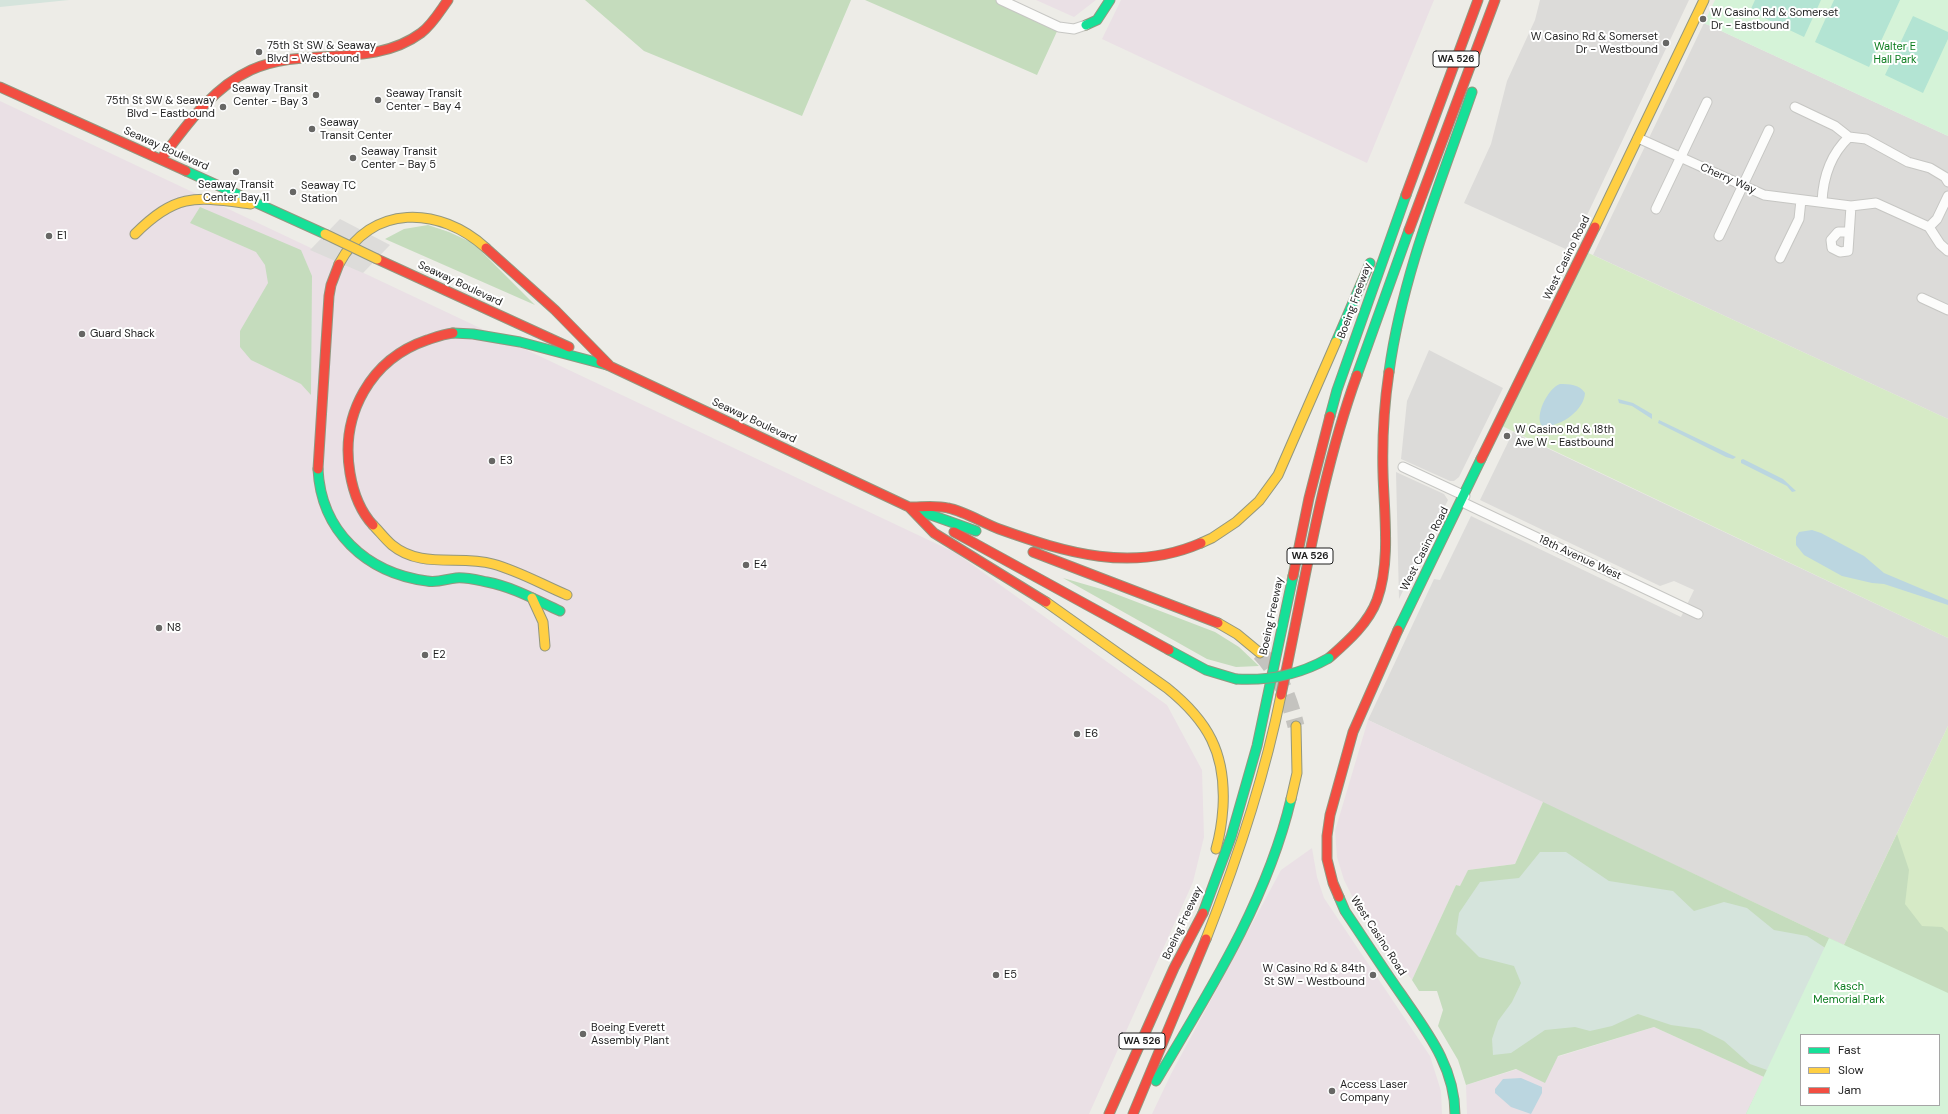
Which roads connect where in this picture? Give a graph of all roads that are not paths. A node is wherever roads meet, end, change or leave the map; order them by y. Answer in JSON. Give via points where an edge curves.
{"nodes":[{"id":1,"x":448,"y":0,"type":"edge"},
{"id":2,"x":1001,"y":0,"type":"edge"},
{"id":3,"x":1110,"y":0,"type":"edge"},
{"id":4,"x":1478,"y":0,"type":"edge"},
{"id":5,"x":1495,"y":0,"type":"edge"},
{"id":6,"x":1504,"y":0,"type":"edge"},
{"id":7,"x":1704,"y":0,"type":"edge"},
{"id":8,"x":1086,"y":25,"type":"joint"},
{"id":9,"x":1489,"y":43,"type":"dead end"},
{"id":10,"x":1477,"y":80,"type":"dead end"},
{"id":11,"x":0,"y":87,"type":"edge"},
{"id":12,"x":1707,"y":102,"type":"dead end"},
{"id":13,"x":1795,"y":107,"type":"dead end"},
{"id":14,"x":1434,"y":117,"type":"junction"},
{"id":15,"x":1769,"y":130,"type":"dead end"},
{"id":16,"x":1849,"y":137,"type":"junction"},
{"id":17,"x":1638,"y":138,"type":"junction"},
{"id":18,"x":1680,"y":158,"type":"junction"},
{"id":19,"x":161,"y":159,"type":"junction"},
{"id":20,"x":1948,"y":182,"type":"edge"},
{"id":21,"x":1743,"y":185,"type":"junction"},
{"id":22,"x":1948,"y":196,"type":"edge"},
{"id":23,"x":1802,"y":200,"type":"junction"},
{"id":24,"x":1822,"y":202,"type":"junction"},
{"id":25,"x":263,"y":206,"type":"junction"},
{"id":26,"x":1851,"y":206,"type":"junction"},
{"id":27,"x":1656,"y":209,"type":"dead end"},
{"id":28,"x":1929,"y":227,"type":"junction"},
{"id":29,"x":1848,"y":232,"type":"dead end"},
{"id":30,"x":135,"y":234,"type":"dead end"},
{"id":31,"x":1719,"y":236,"type":"dead end"},
{"id":32,"x":1948,"y":251,"type":"edge"},
{"id":33,"x":1780,"y":258,"type":"dead end"},
{"id":34,"x":1922,"y":298,"type":"dead end"},
{"id":35,"x":1948,"y":310,"type":"edge"},
{"id":36,"x":609,"y":365,"type":"junction"},
{"id":37,"x":1403,"y":467,"type":"dead end"},
{"id":38,"x":1464,"y":499,"type":"junction"},
{"id":39,"x":909,"y":507,"type":"junction"},
{"id":40,"x":982,"y":533,"type":"dead end"},
{"id":41,"x":1025,"y":549,"type":"dead end"},
{"id":42,"x":567,"y":596,"type":"dead end"},
{"id":43,"x":532,"y":598,"type":"junction"},
{"id":44,"x":560,"y":611,"type":"dead end"},
{"id":45,"x":1698,"y":614,"type":"dead end"},
{"id":46,"x":545,"y":646,"type":"dead end"},
{"id":47,"x":1260,"y":653,"type":"tunnel mouth"},
{"id":48,"x":1296,"y":726,"type":"tunnel mouth"},
{"id":49,"x":1174,"y":968,"type":"junction"},
{"id":50,"x":1109,"y":1114,"type":"edge"},
{"id":51,"x":1133,"y":1114,"type":"edge"},
{"id":52,"x":1136,"y":1114,"type":"edge"},
{"id":53,"x":1455,"y":1114,"type":"edge"}],
"edges":[{"from":1,"to":19,"type":"main road","via":[[421,33],[400,45],[366,53],[274,62],[251,70],[230,83],[202,108]]},
{"from":2,"to":8,"type":"street","via":[[1059,27],[1074,28]]},
{"from":3,"to":8,"type":"main road","via":[[1097,20]]},
{"from":4,"to":14,"type":"main road","name":"Boeing Freeway","number":"WA 526"},
{"from":5,"to":51,"type":"main road","number":"WA 526","via":[[1397,260],[1347,402],[1327,476],[1274,731],[1254,809],[1211,927]]},
{"from":6,"to":9,"type":"main road"},
{"from":7,"to":17,"type":"main road","name":"West Casino Road"},
{"from":10,"to":39,"type":"main road","bridge":true,"via":[[1421,240],[1391,360],[1382,427],[1386,554],[1382,580],[1376,601],[1362,624],[1329,658],[1306,671],[1267,680],[1223,676],[1193,664]]},
{"from":11,"to":19,"type":"main road","name":"Seaway Boulevard"},
{"from":12,"to":18,"type":"street"},
{"from":13,"to":16,"type":"street","via":[[1836,126]]},
{"from":14,"to":39,"type":"main road","via":[[1278,475],[1265,495],[1216,537],[1196,547],[1166,556],[1122,560],[1065,551],[979,522],[946,507]]},
{"from":14,"to":49,"type":"main road","name":"Boeing Freeway","number":"WA 526","via":[[1333,405],[1308,498],[1268,696],[1244,796],[1203,913]]},
{"from":15,"to":21,"type":"street"},
{"from":16,"to":20,"type":"street","via":[[1866,139],[1908,162],[1930,168],[1945,177]]},
{"from":16,"to":24,"type":"street","via":[[1840,146],[1831,163],[1823,183]]},
{"from":17,"to":18,"type":"street","name":"Cherry Way"},
{"from":17,"to":38,"type":"main road","name":"West Casino Road"},
{"from":18,"to":21,"type":"street","name":"Cherry Way"},
{"from":18,"to":27,"type":"street"},
{"from":19,"to":25,"type":"main road","name":"Seaway Boulevard"},
{"from":21,"to":23,"type":"street","name":"Cherry Way","via":[[1764,195]]},
{"from":21,"to":31,"type":"street"},
{"from":22,"to":28,"type":"street","via":[[1937,219]]},
{"from":23,"to":24,"type":"street","name":"Cherry Way"},
{"from":23,"to":33,"type":"street","via":[[1799,219]]},
{"from":24,"to":26,"type":"street","name":"Cherry Way"},
{"from":25,"to":30,"type":"main road","via":[[184,200],[149,219]]},
{"from":25,"to":36,"type":"main road","name":"Seaway Boulevard","bridge":true},
{"from":26,"to":28,"type":"street","name":"Cherry Way","via":[[1876,204]]},
{"from":26,"to":29,"type":"street"},
{"from":28,"to":32,"type":"street"},
{"from":34,"to":35,"type":"street"},
{"from":36,"to":39,"type":"main road","name":"Seaway Boulevard"},
{"from":36,"to":42,"type":"main road","via":[[546,347],[500,338],[460,332],[430,337],[403,350],[379,369],[356,404],[348,431],[348,466],[355,496],[371,524],[392,545],[414,558],[430,562],[459,561],[505,568]]},
{"from":36,"to":43,"type":"main road","via":[[555,310],[473,236],[447,222],[417,216],[388,221],[361,236],[344,256],[335,272],[329,302],[318,466],[320,492],[336,527],[364,558],[409,577],[438,582],[458,578],[478,580],[502,585]]},
{"from":37,"to":38,"type":"street","name":"18th Avenue West"},
{"from":38,"to":45,"type":"street","name":"18th Avenue West"},
{"from":38,"to":53,"type":"main road","name":"West Casino Road","via":[[1394,637],[1365,702],[1339,780],[1327,836],[1327,859],[1333,883],[1345,911],[1440,1052],[1451,1079],[1456,1101]]},
{"from":39,"to":40,"type":"main road"},
{"from":39,"to":49,"type":"main road","via":[[934,533],[1023,586],[1167,688],[1201,720],[1213,739],[1221,764],[1224,788],[1221,833],[1210,871]]},
{"from":41,"to":47,"type":"main road","via":[[1217,622]]},
{"from":43,"to":44,"type":"main road"},
{"from":43,"to":46,"type":"main road","via":[[543,622]]},
{"from":48,"to":52,"type":"main road","via":[[1296,779],[1271,863],[1254,903],[1210,988]]},
{"from":49,"to":50,"type":"main road","name":"Boeing Freeway","number":"WA 526"}]}
